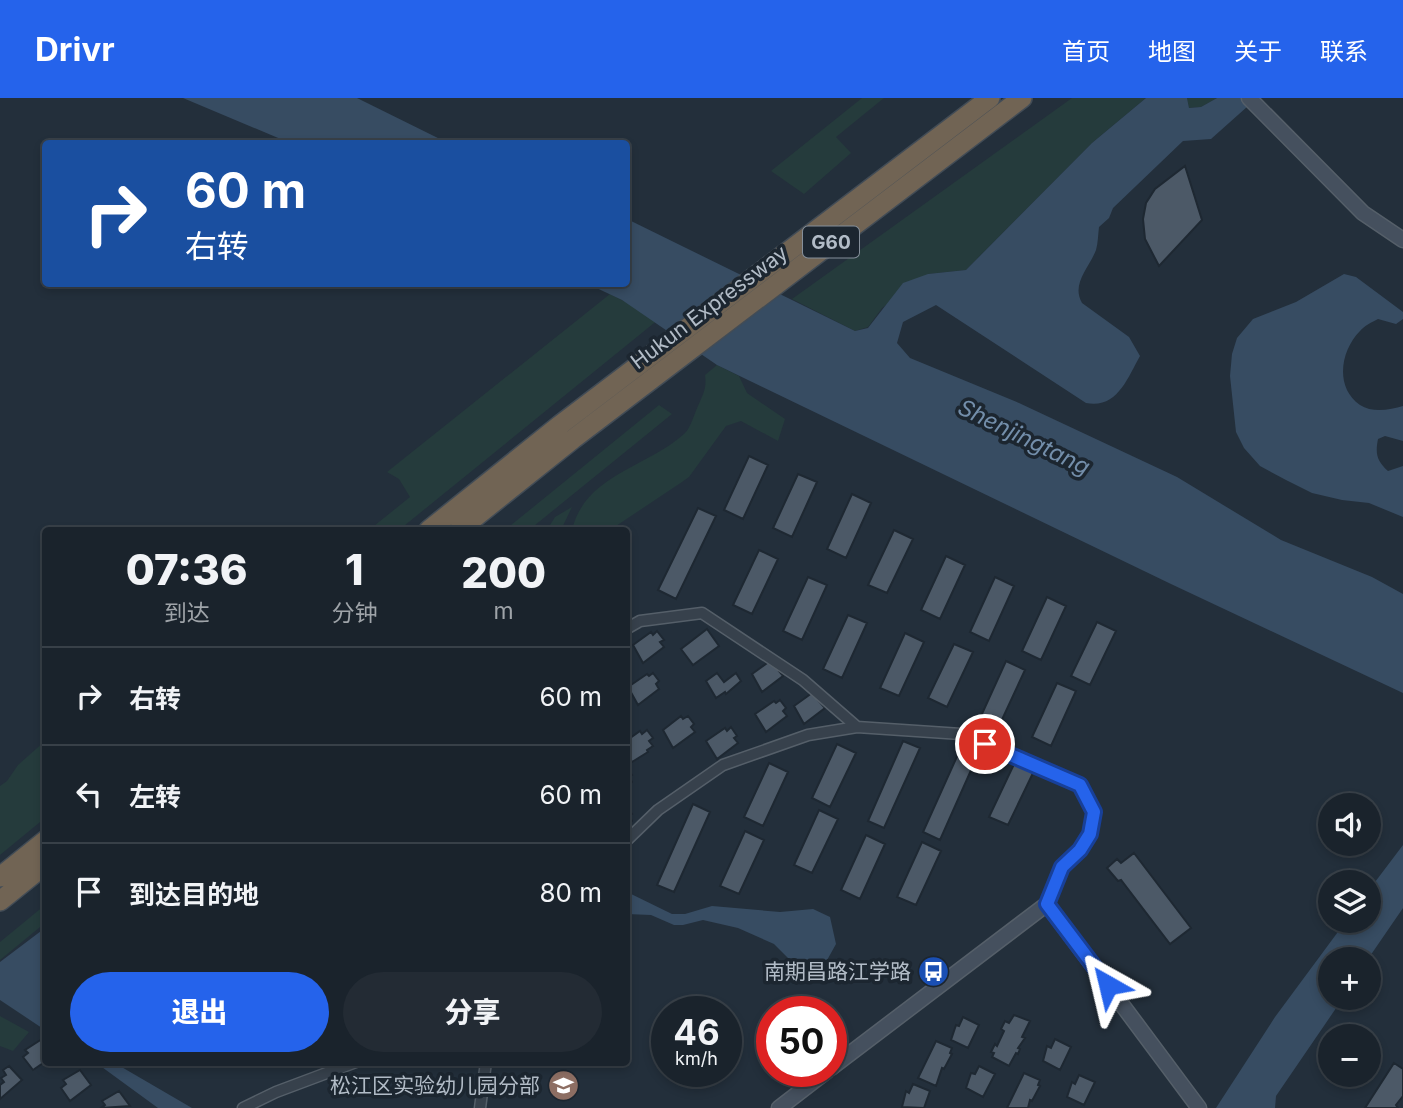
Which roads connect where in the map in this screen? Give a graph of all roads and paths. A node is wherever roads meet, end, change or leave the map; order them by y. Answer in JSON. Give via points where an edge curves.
{"nodes":[{"id":1,"x":990,"y":98,"type":"edge"},
{"id":2,"x":1022,"y":98,"type":"edge"},
{"id":3,"x":1249,"y":98,"type":"edge"},
{"id":4,"x":1403,"y":240,"type":"edge"},
{"id":5,"x":635,"y":379,"type":"junction"},
{"id":6,"x":433,"y":527,"type":"edge"},
{"id":7,"x":462,"y":527,"type":"edge"},
{"id":8,"x":630,"y":627,"type":"edge"},
{"id":9,"x":857,"y":727,"type":"junction"},
{"id":10,"x":630,"y":837,"type":"edge"},
{"id":11,"x":42,"y":843,"type":"edge"},
{"id":12,"x":42,"y":867,"type":"edge"},
{"id":13,"x":0,"y":877,"type":"edge"},
{"id":14,"x":0,"y":901,"type":"edge"},
{"id":15,"x":1047,"y":904,"type":"junction"},
{"id":16,"x":847,"y":1056,"type":"edge"},
{"id":17,"x":345,"y":1066,"type":"edge"},
{"id":18,"x":485,"y":1066,"type":"edge"},
{"id":19,"x":807,"y":1087,"type":"edge"},
{"id":20,"x":243,"y":1108,"type":"edge"},
{"id":21,"x":480,"y":1108,"type":"edge"},
{"id":22,"x":779,"y":1108,"type":"edge"},
{"id":23,"x":1199,"y":1108,"type":"edge"}],
"edges":[{"from":1,"to":5,"type":"highway","name":"Hukun Expressway","number":"G60"},
{"from":2,"to":5,"type":"highway","name":"Hukun Expressway","number":"G60"},
{"from":3,"to":4,"type":"main road","via":[[1363,214]]},
{"from":5,"to":6,"type":"highway","name":"Hukun Expressway","number":"G60"},
{"from":5,"to":7,"type":"highway","name":"Hukun Expressway","number":"G60"},
{"from":8,"to":9,"type":"street","via":[[640,621],[702,613],[803,680]]},
{"from":9,"to":10,"type":"street","via":[[808,735],[723,765],[658,810]]},
{"from":9,"to":15,"type":"street","via":[[961,734],[1080,785],[1094,812],[1090,834],[1062,867]]},
{"from":11,"to":13,"type":"highway"},
{"from":12,"to":14,"type":"highway"},
{"from":15,"to":16,"type":"main road"},
{"from":15,"to":23,"type":"main road"},
{"from":17,"to":20,"type":"street"},
{"from":18,"to":21,"type":"street"},
{"from":19,"to":22,"type":"main road"}]}
